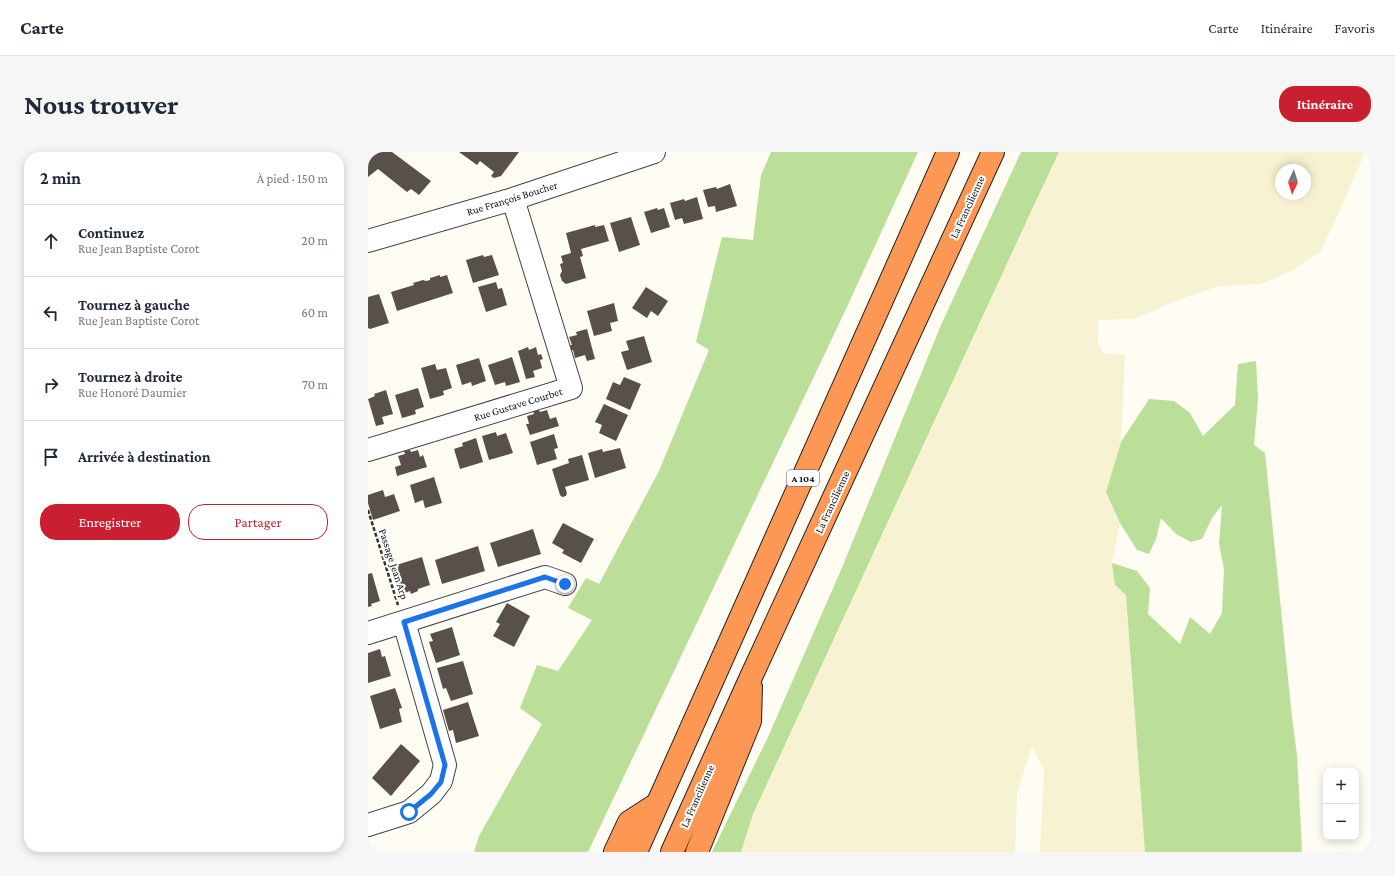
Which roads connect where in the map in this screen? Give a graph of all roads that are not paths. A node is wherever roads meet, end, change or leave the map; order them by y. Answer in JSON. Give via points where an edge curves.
{"nodes":[{"id":1,"x":654,"y":152,"type":"edge"},
{"id":2,"x":948,"y":152,"type":"edge"},
{"id":3,"x":993,"y":152,"type":"edge"},
{"id":4,"x":513,"y":199,"type":"junction"},
{"id":5,"x":368,"y":240,"type":"edge"},
{"id":6,"x":368,"y":450,"type":"edge"},
{"id":7,"x":565,"y":584,"type":"dead end"},
{"id":8,"x":404,"y":622,"type":"junction"},
{"id":9,"x":368,"y":633,"type":"edge"},
{"id":10,"x":751,"y":677,"type":"junction"},
{"id":11,"x":657,"y":804,"type":"junction"},
{"id":12,"x":368,"y":825,"type":"edge"},
{"id":13,"x":615,"y":852,"type":"edge"},
{"id":14,"x":636,"y":852,"type":"edge"},
{"id":15,"x":672,"y":852,"type":"edge"},
{"id":16,"x":697,"y":852,"type":"edge"}],
"edges":[{"from":1,"to":4,"type":"street","name":"Rue François Boucher"},
{"from":2,"to":11,"type":"highway","number":"A 104"},
{"from":3,"to":10,"type":"highway","name":"La Francilienne"},
{"from":4,"to":5,"type":"street","name":"Rue François Boucher"},
{"from":4,"to":6,"type":"street","name":"Rue Gustave Courbet","via":[[571,388]]},
{"from":7,"to":8,"type":"street","via":[[545,577]]},
{"from":8,"to":9,"type":"street"},
{"from":8,"to":12,"type":"street","via":[[445,765],[441,782],[409,812]]},
{"from":10,"to":15,"type":"highway","name":"La Francilienne"},
{"from":10,"to":16,"type":"highway","via":[[750,721]]},
{"from":11,"to":13,"type":"highway","via":[[629,822]]},
{"from":11,"to":14,"type":"highway","number":"A 104"}]}
